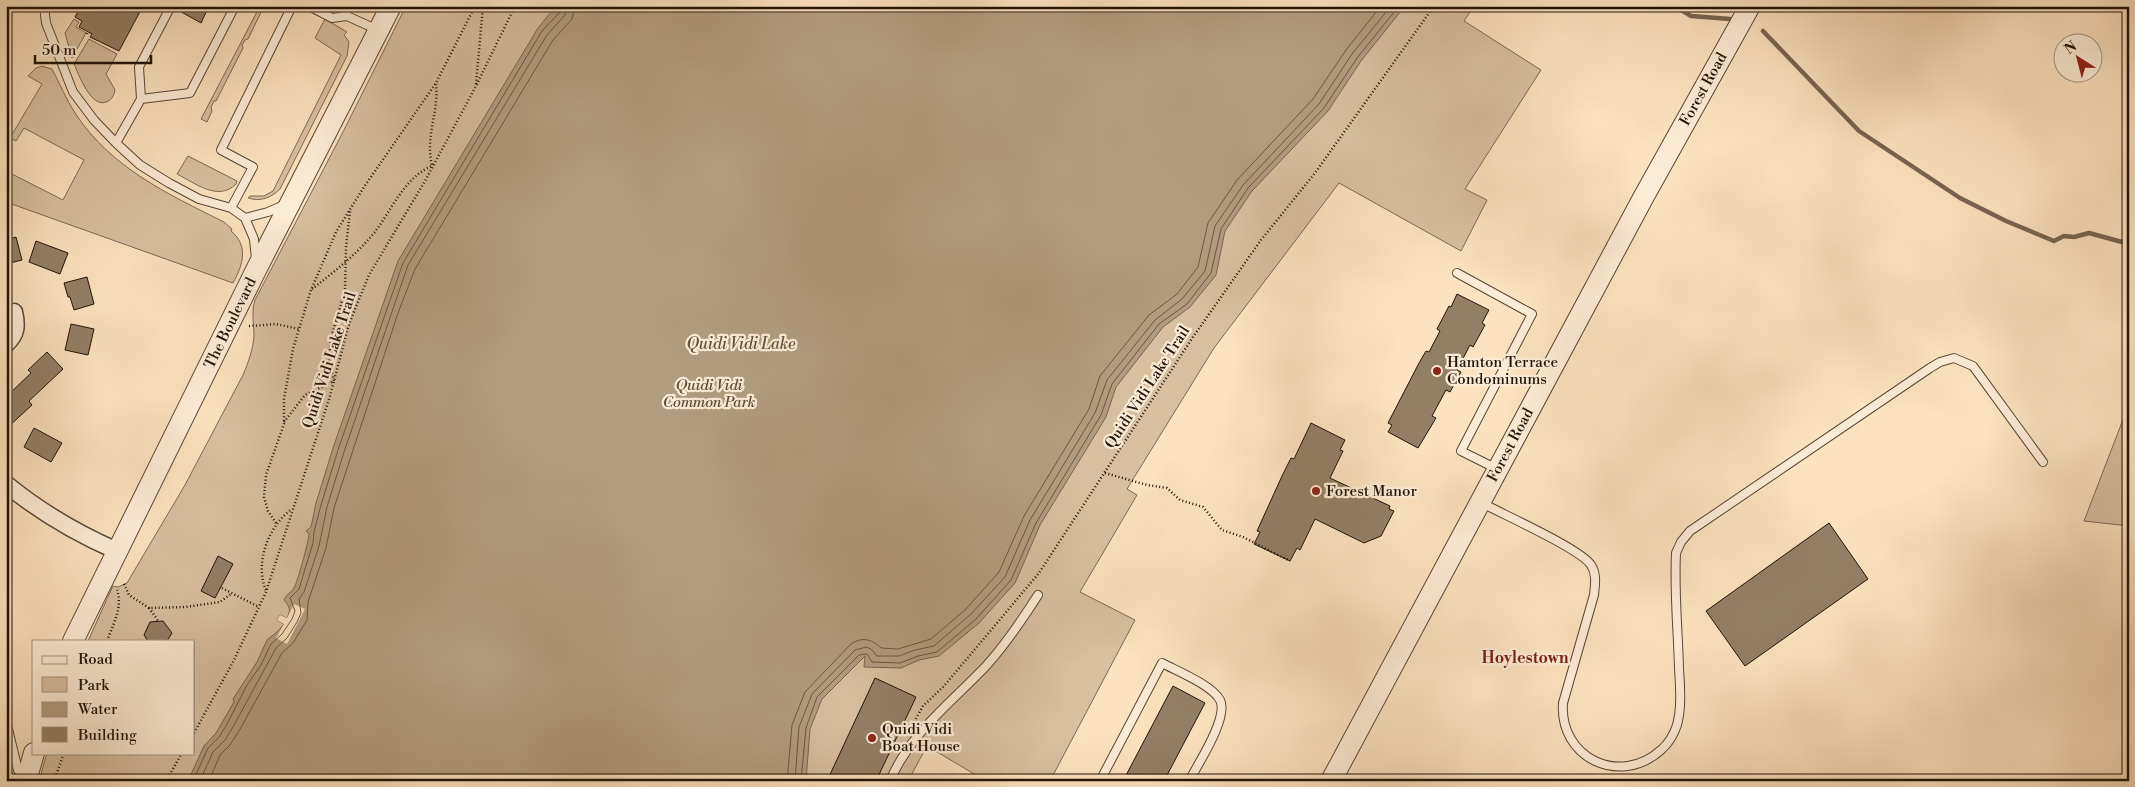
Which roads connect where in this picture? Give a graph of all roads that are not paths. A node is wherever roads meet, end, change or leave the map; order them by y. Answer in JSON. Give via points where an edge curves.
{"nodes":[{"id":1,"x":44,"y":6,"type":"edge"},
{"id":2,"x":171,"y":6,"type":"edge"},
{"id":3,"x":235,"y":6,"type":"edge"},
{"id":4,"x":292,"y":6,"type":"edge"},
{"id":5,"x":308,"y":6,"type":"edge"},
{"id":6,"x":342,"y":6,"type":"edge"},
{"id":7,"x":391,"y":6,"type":"edge"},
{"id":8,"x":1750,"y":6,"type":"edge"},
{"id":9,"x":347,"y":16,"type":"junction"},
{"id":10,"x":379,"y":31,"type":"junction"},
{"id":11,"x":141,"y":99,"type":"junction"},
{"id":12,"x":116,"y":143,"type":"junction"},
{"id":13,"x":299,"y":189,"type":"junction"},
{"id":14,"x":231,"y":208,"type":"junction"},
{"id":15,"x":245,"y":218,"type":"junction"},
{"id":16,"x":256,"y":270,"type":"junction"},
{"id":17,"x":1457,"y":273,"type":"dead end"},
{"id":18,"x":14,"y":312,"type":"dead end"},
{"id":19,"x":6,"y":344,"type":"edge"},
{"id":20,"x":2043,"y":462,"type":"dead end"},
{"id":21,"x":1497,"y":469,"type":"junction"},
{"id":22,"x":6,"y":484,"type":"edge"},
{"id":23,"x":1480,"y":502,"type":"junction"},
{"id":24,"x":117,"y":551,"type":"junction"},
{"id":25,"x":1038,"y":595,"type":"dead end"},
{"id":26,"x":73,"y":640,"type":"edge"},
{"id":27,"x":6,"y":722,"type":"edge"},
{"id":28,"x":34,"y":754,"type":"edge"},
{"id":29,"x":26,"y":781,"type":"edge"},
{"id":30,"x":890,"y":781,"type":"edge"},
{"id":31,"x":1100,"y":781,"type":"edge"},
{"id":32,"x":1189,"y":781,"type":"edge"},
{"id":33,"x":1331,"y":781,"type":"edge"}],
"edges":[{"from":1,"to":12,"type":"lane","via":[[46,24],[73,92]]},
{"from":2,"to":11,"type":"lane","via":[[139,67]]},
{"from":3,"to":11,"type":"lane","via":[[190,93]]},
{"from":4,"to":14,"type":"lane","via":[[221,150],[253,167]]},
{"from":5,"to":9,"type":"lane","via":[[332,18]]},
{"from":6,"to":9,"type":"lane"},
{"from":7,"to":10,"type":"street","name":"The Boulevard"},
{"from":8,"to":21,"type":"street","name":"Forest Road"},
{"from":9,"to":10,"type":"lane"},
{"from":10,"to":13,"type":"street","name":"The Boulevard"},
{"from":11,"to":12,"type":"lane"},
{"from":12,"to":14,"type":"lane","via":[[140,165],[168,183],[200,199]]},
{"from":13,"to":15,"type":"lane","via":[[284,205]]},
{"from":13,"to":16,"type":"street","name":"The Boulevard"},
{"from":14,"to":15,"type":"lane"},
{"from":15,"to":16,"type":"lane","via":[[254,239]]},
{"from":16,"to":24,"type":"street","name":"The Boulevard"},
{"from":17,"to":21,"type":"lane","via":[[1532,314],[1461,451]]},
{"from":18,"to":19,"type":"street","via":[[17,324],[13,338]]},
{"from":20,"to":23,"type":"lane","via":[[1973,366],[1954,358],[1930,368],[1690,531],[1676,553],[1680,698],[1677,724],[1666,746],[1653,758],[1637,767],[1623,769],[1599,764],[1583,754],[1562,721],[1563,703],[1594,595],[1596,578],[1593,567],[1571,549]]},
{"from":21,"to":23,"type":"street","name":"Forest Road"},
{"from":22,"to":24,"type":"street","via":[[63,525]]},
{"from":23,"to":33,"type":"street","name":"Forest Road"},
{"from":24,"to":26,"type":"street","name":"The Boulevard"},
{"from":25,"to":30,"type":"lane","via":[[1008,641],[915,738]]},
{"from":27,"to":29,"type":"lane","via":[[18,770]]},
{"from":28,"to":29,"type":"street"},
{"from":31,"to":32,"type":"lane","via":[[1162,663],[1209,688],[1220,699],[1223,708]]}]}
